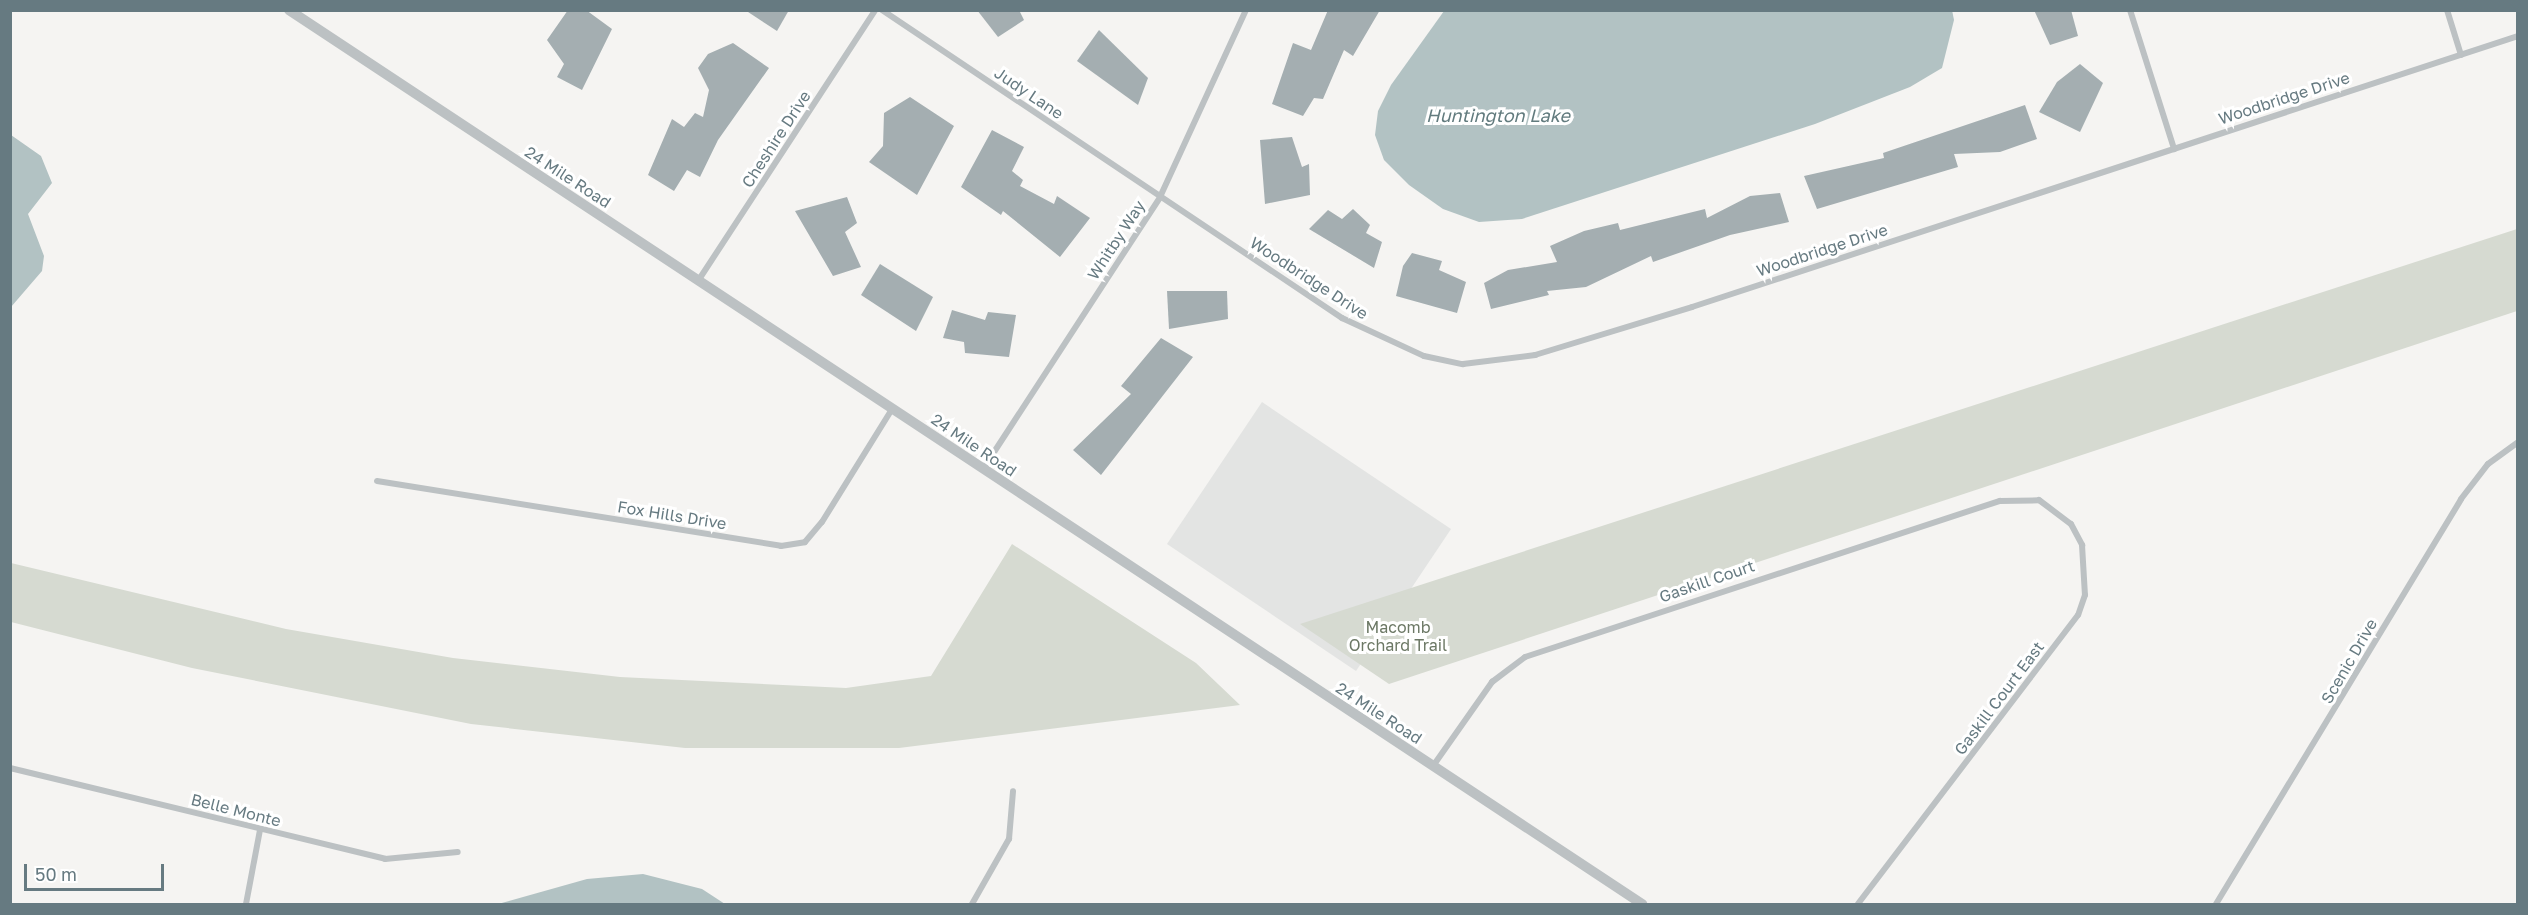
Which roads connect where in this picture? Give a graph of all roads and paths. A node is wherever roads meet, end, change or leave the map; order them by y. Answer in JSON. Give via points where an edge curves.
{"nodes":[{"id":1,"x":289,"y":10,"type":"edge"},
{"id":2,"x":875,"y":10,"type":"edge"},
{"id":3,"x":882,"y":10,"type":"edge"},
{"id":4,"x":1246,"y":10,"type":"edge"},
{"id":5,"x":2130,"y":10,"type":"edge"},
{"id":6,"x":2447,"y":10,"type":"edge"},
{"id":7,"x":2517,"y":36,"type":"edge"},
{"id":8,"x":2461,"y":55,"type":"junction"},
{"id":9,"x":2174,"y":149,"type":"junction"},
{"id":10,"x":1160,"y":197,"type":"junction"},
{"id":11,"x":698,"y":281,"type":"junction"},
{"id":12,"x":892,"y":409,"type":"junction"},
{"id":13,"x":2517,"y":441,"type":"edge"},
{"id":14,"x":983,"y":469,"type":"junction"},
{"id":15,"x":377,"y":481,"type":"dead end"},
{"id":16,"x":2039,"y":500,"type":"joint"},
{"id":17,"x":1433,"y":766,"type":"junction"},
{"id":18,"x":10,"y":768,"type":"edge"},
{"id":19,"x":1013,"y":791,"type":"dead end"},
{"id":20,"x":260,"y":830,"type":"junction"},
{"id":21,"x":458,"y":852,"type":"dead end"},
{"id":22,"x":246,"y":904,"type":"edge"},
{"id":23,"x":972,"y":904,"type":"edge"},
{"id":24,"x":1642,"y":904,"type":"edge"},
{"id":25,"x":1858,"y":904,"type":"edge"},
{"id":26,"x":2216,"y":904,"type":"edge"}],
"edges":[{"from":1,"to":11,"type":"street","name":"24 Mile Road"},
{"from":2,"to":11,"type":"street","name":"Cheshire Drive"},
{"from":3,"to":10,"type":"street","name":"Judy Lane"},
{"from":4,"to":10,"type":"street","name":"Whitby Way"},
{"from":5,"to":9,"type":"street"},
{"from":6,"to":8,"type":"street"},
{"from":7,"to":8,"type":"street","name":"Woodbridge Drive"},
{"from":8,"to":9,"type":"street","name":"Woodbridge Drive"},
{"from":9,"to":10,"type":"street","name":"Woodbridge Drive","via":[[1692,307],[1535,355],[1483,364],[1424,356],[1374,335]]},
{"from":10,"to":14,"type":"street","name":"Whitby Way"},
{"from":11,"to":12,"type":"street","name":"24 Mile Road"},
{"from":12,"to":14,"type":"street","name":"24 Mile Road"},
{"from":12,"to":15,"type":"street","name":"Fox Hills Drive","via":[[822,522],[805,542],[781,546]]},
{"from":13,"to":26,"type":"street","name":"Scenic Drive","via":[[2488,464],[2461,499]]},
{"from":14,"to":17,"type":"street","name":"24 Mile Road"},
{"from":16,"to":17,"type":"street","name":"Gaskill Court","via":[[2000,501],[1524,657],[1492,682]]},
{"from":16,"to":25,"type":"street","name":"Gaskill Court East","via":[[2072,524],[2082,544],[2085,596],[2078,615]]},
{"from":17,"to":24,"type":"street","name":"24 Mile Road"},
{"from":18,"to":20,"type":"street","name":"Belle Monte"},
{"from":19,"to":23,"type":"street","via":[[1009,839]]},
{"from":20,"to":21,"type":"street","name":"Belle Monte","via":[[385,859]]},
{"from":20,"to":22,"type":"street"}]}
